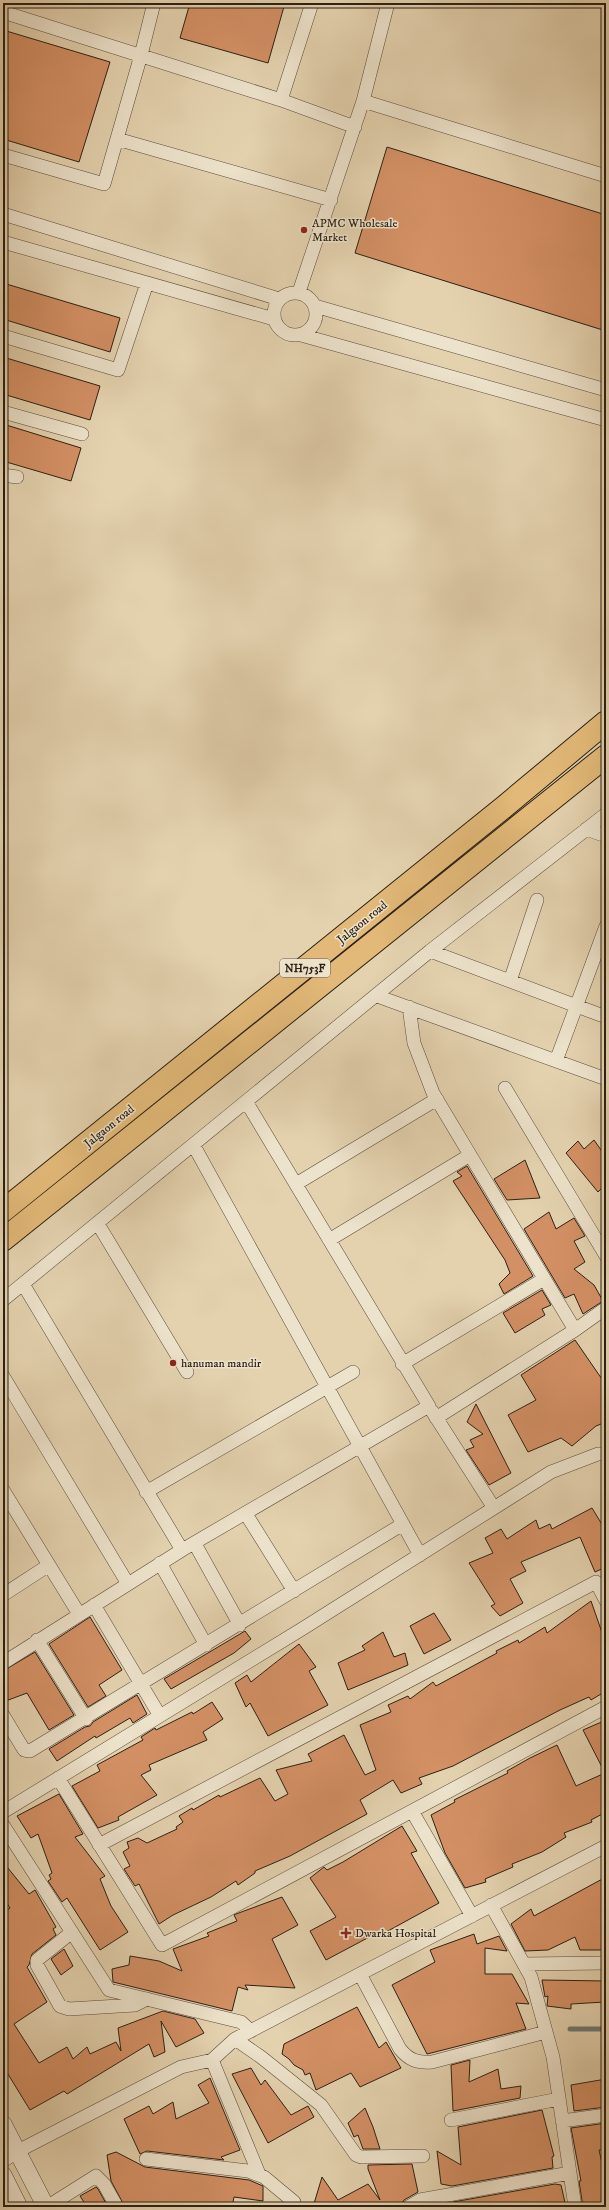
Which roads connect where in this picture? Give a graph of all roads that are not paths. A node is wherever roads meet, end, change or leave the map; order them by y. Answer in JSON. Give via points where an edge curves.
{"nodes":[{"id":1,"x":154,"y":3,"type":"edge"},
{"id":2,"x":312,"y":3,"type":"edge"},
{"id":3,"x":388,"y":3,"type":"edge"},
{"id":4,"x":3,"y":12,"type":"edge"},
{"id":5,"x":141,"y":55,"type":"junction"},
{"id":6,"x":281,"y":100,"type":"junction"},
{"id":7,"x":364,"y":101,"type":"junction"},
{"id":8,"x":355,"y":127,"type":"junction"},
{"id":9,"x":117,"y":139,"type":"junction"},
{"id":10,"x":3,"y":155,"type":"edge"},
{"id":11,"x":606,"y":176,"type":"edge"},
{"id":12,"x":331,"y":200,"type":"junction"},
{"id":13,"x":3,"y":214,"type":"edge"},
{"id":14,"x":3,"y":242,"type":"edge"},
{"id":15,"x":147,"y":283,"type":"junction"},
{"id":16,"x":299,"y":292,"type":"junction"},
{"id":17,"x":279,"y":299,"type":"junction"},
{"id":18,"x":315,"y":306,"type":"junction"},
{"id":19,"x":274,"y":319,"type":"junction"},
{"id":20,"x":301,"y":335,"type":"junction"},
{"id":21,"x":3,"y":336,"type":"edge"},
{"id":22,"x":606,"y":390,"type":"edge"},
{"id":23,"x":3,"y":412,"type":"edge"},
{"id":24,"x":606,"y":420,"type":"edge"},
{"id":25,"x":82,"y":434,"type":"dead end"},
{"id":26,"x":3,"y":474,"type":"edge"},
{"id":27,"x":17,"y":477,"type":"dead end"},
{"id":28,"x":606,"y":722,"type":"edge"},
{"id":29,"x":606,"y":756,"type":"edge"},
{"id":30,"x":606,"y":814,"type":"edge"},
{"id":31,"x":586,"y":829,"type":"junction"},
{"id":32,"x":606,"y":836,"type":"edge"},
{"id":33,"x":537,"y":900,"type":"dead end"},
{"id":34,"x":606,"y":926,"type":"edge"},
{"id":35,"x":430,"y":952,"type":"junction"},
{"id":36,"x":510,"y":981,"type":"junction"},
{"id":37,"x":377,"y":996,"type":"junction"},
{"id":38,"x":576,"y":1006,"type":"junction"},
{"id":39,"x":409,"y":1007,"type":"junction"},
{"id":40,"x":606,"y":1017,"type":"edge"},
{"id":41,"x":556,"y":1060,"type":"junction"},
{"id":42,"x":606,"y":1079,"type":"edge"},
{"id":43,"x":505,"y":1088,"type":"dead end"},
{"id":44,"x":437,"y":1099,"type":"junction"},
{"id":45,"x":247,"y":1103,"type":"junction"},
{"id":46,"x":194,"y":1146,"type":"junction"},
{"id":47,"x":470,"y":1155,"type":"junction"},
{"id":48,"x":296,"y":1184,"type":"junction"},
{"id":49,"x":3,"y":1211,"type":"edge"},
{"id":50,"x":98,"y":1224,"type":"junction"},
{"id":51,"x":3,"y":1240,"type":"edge"},
{"id":52,"x":329,"y":1240,"type":"junction"},
{"id":53,"x":606,"y":1256,"type":"edge"},
{"id":54,"x":544,"y":1279,"type":"junction"},
{"id":55,"x":23,"y":1284,"type":"junction"},
{"id":56,"x":3,"y":1300,"type":"edge"},
{"id":57,"x":606,"y":1308,"type":"edge"},
{"id":58,"x":575,"y":1330,"type":"junction"},
{"id":59,"x":402,"y":1364,"type":"junction"},
{"id":60,"x":187,"y":1372,"type":"dead end"},
{"id":61,"x":353,"y":1372,"type":"dead end"},
{"id":62,"x":3,"y":1376,"type":"edge"},
{"id":63,"x":328,"y":1387,"type":"junction"},
{"id":64,"x":429,"y":1406,"type":"junction"},
{"id":65,"x":436,"y":1418,"type":"junction"},
{"id":66,"x":361,"y":1446,"type":"junction"},
{"id":67,"x":606,"y":1454,"type":"edge"},
{"id":68,"x":3,"y":1490,"type":"edge"},
{"id":69,"x":146,"y":1492,"type":"junction"},
{"id":70,"x":494,"y":1508,"type":"junction"},
{"id":71,"x":246,"y":1514,"type":"junction"},
{"id":72,"x":404,"y":1524,"type":"junction"},
{"id":73,"x":195,"y":1544,"type":"junction"},
{"id":74,"x":182,"y":1550,"type":"junction"},
{"id":75,"x":420,"y":1555,"type":"junction"},
{"id":76,"x":160,"y":1563,"type":"junction"},
{"id":77,"x":50,"y":1565,"type":"junction"},
{"id":78,"x":128,"y":1584,"type":"junction"},
{"id":79,"x":294,"y":1591,"type":"junction"},
{"id":80,"x":3,"y":1595,"type":"edge"},
{"id":81,"x":606,"y":1602,"type":"edge"},
{"id":82,"x":94,"y":1605,"type":"junction"},
{"id":83,"x":79,"y":1614,"type":"junction"},
{"id":84,"x":240,"y":1625,"type":"junction"},
{"id":85,"x":37,"y":1640,"type":"junction"},
{"id":86,"x":206,"y":1645,"type":"junction"},
{"id":87,"x":3,"y":1663,"type":"edge"},
{"id":88,"x":142,"y":1685,"type":"junction"},
{"id":89,"x":606,"y":1707,"type":"edge"},
{"id":90,"x":3,"y":1715,"type":"edge"},
{"id":91,"x":160,"y":1716,"type":"junction"},
{"id":92,"x":86,"y":1719,"type":"junction"},
{"id":93,"x":58,"y":1778,"type":"junction"},
{"id":94,"x":412,"y":1811,"type":"junction"},
{"id":95,"x":3,"y":1812,"type":"edge"},
{"id":96,"x":3,"y":1825,"type":"edge"},
{"id":97,"x":99,"y":1845,"type":"junction"},
{"id":98,"x":606,"y":1846,"type":"edge"},
{"id":99,"x":492,"y":1905,"type":"junction"},
{"id":100,"x":472,"y":1916,"type":"junction"},
{"id":101,"x":72,"y":1932,"type":"junction"},
{"id":102,"x":606,"y":1963,"type":"edge"},
{"id":103,"x":524,"y":1964,"type":"junction"},
{"id":104,"x":360,"y":1974,"type":"junction"},
{"id":105,"x":147,"y":1999,"type":"junction"},
{"id":106,"x":251,"y":2031,"type":"junction"},
{"id":107,"x":546,"y":2032,"type":"junction"},
{"id":108,"x":235,"y":2039,"type":"junction"},
{"id":109,"x":212,"y":2060,"type":"junction"},
{"id":110,"x":559,"y":2099,"type":"junction"},
{"id":111,"x":606,"y":2115,"type":"edge"},
{"id":112,"x":451,"y":2120,"type":"dead end"},
{"id":113,"x":562,"y":2121,"type":"junction"},
{"id":114,"x":4,"y":2129,"type":"edge"},
{"id":115,"x":18,"y":2151,"type":"junction"},
{"id":116,"x":423,"y":2156,"type":"dead end"},
{"id":117,"x":146,"y":2159,"type":"dead end"},
{"id":118,"x":3,"y":2161,"type":"edge"},
{"id":119,"x":570,"y":2173,"type":"junction"},
{"id":120,"x":259,"y":2174,"type":"junction"},
{"id":121,"x":5,"y":2182,"type":"edge"},
{"id":122,"x":294,"y":2202,"type":"dead end"},
{"id":123,"x":19,"y":2207,"type":"edge"},
{"id":124,"x":47,"y":2207,"type":"edge"},
{"id":125,"x":117,"y":2207,"type":"edge"},
{"id":126,"x":408,"y":2207,"type":"edge"},
{"id":127,"x":575,"y":2207,"type":"edge"}],
"edges":[{"from":1,"to":5,"type":"street"},
{"from":2,"to":6,"type":"street"},
{"from":3,"to":7,"type":"street"},
{"from":4,"to":5,"type":"street"},
{"from":5,"to":6,"type":"street"},
{"from":5,"to":9,"type":"street"},
{"from":6,"to":8,"type":"street"},
{"from":7,"to":8,"type":"street"},
{"from":7,"to":11,"type":"street"},
{"from":8,"to":12,"type":"street"},
{"from":9,"to":10,"type":"street","via":[[104,184]]},
{"from":9,"to":12,"type":"street"},
{"from":12,"to":16,"type":"street"},
{"from":13,"to":17,"type":"street"},
{"from":14,"to":15,"type":"street"},
{"from":15,"to":19,"type":"street"},
{"from":15,"to":21,"type":"street","via":[[118,370]]},
{"from":16,"to":17,"type":"street","via":[[292,292]]},
{"from":16,"to":18,"type":"street"},
{"from":17,"to":19,"type":"street","via":[[275,305]]},
{"from":18,"to":20,"type":"street","via":[[315,320],[307,332]]},
{"from":18,"to":22,"type":"street"},
{"from":19,"to":20,"type":"street","via":[[281,331]]},
{"from":20,"to":24,"type":"street"},
{"from":23,"to":25,"type":"street"},
{"from":26,"to":27,"type":"street"},
{"from":28,"to":49,"type":"highway","name":"Jalgaon road","number":"NH753F"},
{"from":29,"to":51,"type":"highway","name":"Jalgaon road","number":"NH753F"},
{"from":30,"to":31,"type":"street"},
{"from":31,"to":32,"type":"street"},
{"from":31,"to":35,"type":"street"},
{"from":33,"to":36,"type":"street"},
{"from":34,"to":38,"type":"street"},
{"from":35,"to":36,"type":"street"},
{"from":35,"to":37,"type":"street"},
{"from":36,"to":38,"type":"street"},
{"from":37,"to":39,"type":"street"},
{"from":37,"to":45,"type":"street"},
{"from":38,"to":40,"type":"street"},
{"from":38,"to":41,"type":"street"},
{"from":39,"to":41,"type":"street"},
{"from":39,"to":44,"type":"street","via":[[414,1043],[422,1068]]},
{"from":41,"to":42,"type":"street"},
{"from":43,"to":53,"type":"street"},
{"from":44,"to":47,"type":"street"},
{"from":44,"to":48,"type":"street"},
{"from":45,"to":46,"type":"street"},
{"from":45,"to":48,"type":"street"},
{"from":46,"to":50,"type":"street"},
{"from":46,"to":63,"type":"street"},
{"from":47,"to":52,"type":"street"},
{"from":47,"to":54,"type":"street"},
{"from":48,"to":52,"type":"street"},
{"from":50,"to":55,"type":"street"},
{"from":50,"to":60,"type":"street"},
{"from":52,"to":59,"type":"street"},
{"from":54,"to":58,"type":"street"},
{"from":54,"to":59,"type":"street"},
{"from":55,"to":56,"type":"street"},
{"from":55,"to":69,"type":"street"},
{"from":57,"to":58,"type":"street"},
{"from":58,"to":65,"type":"street"},
{"from":59,"to":64,"type":"street"},
{"from":61,"to":63,"type":"street"},
{"from":62,"to":78,"type":"street"},
{"from":63,"to":66,"type":"street"},
{"from":63,"to":69,"type":"street"},
{"from":64,"to":65,"type":"street"},
{"from":64,"to":66,"type":"street"},
{"from":65,"to":70,"type":"street"},
{"from":66,"to":71,"type":"street"},
{"from":66,"to":72,"type":"street"},
{"from":67,"to":70,"type":"street","via":[[598,1454],[551,1472]]},
{"from":68,"to":77,"type":"street"},
{"from":69,"to":74,"type":"street"},
{"from":70,"to":75,"type":"street"},
{"from":71,"to":73,"type":"street"},
{"from":71,"to":79,"type":"street"},
{"from":72,"to":75,"type":"street"},
{"from":72,"to":79,"type":"street"},
{"from":73,"to":74,"type":"street"},
{"from":73,"to":84,"type":"street"},
{"from":74,"to":76,"type":"street"},
{"from":75,"to":91,"type":"street"},
{"from":76,"to":78,"type":"street"},
{"from":76,"to":86,"type":"street"},
{"from":77,"to":80,"type":"street"},
{"from":77,"to":83,"type":"street"},
{"from":78,"to":82,"type":"street"},
{"from":79,"to":84,"type":"street"},
{"from":81,"to":97,"type":"street","via":[[596,1582]]},
{"from":82,"to":83,"type":"street"},
{"from":82,"to":88,"type":"street"},
{"from":83,"to":85,"type":"street"},
{"from":84,"to":86,"type":"street"},
{"from":85,"to":87,"type":"street"},
{"from":85,"to":92,"type":"street"},
{"from":86,"to":88,"type":"street"},
{"from":88,"to":91,"type":"street"},
{"from":88,"to":92,"type":"street"},
{"from":89,"to":94,"type":"street"},
{"from":90,"to":92,"type":"street","via":[[27,1752]]},
{"from":91,"to":93,"type":"street"},
{"from":93,"to":95,"type":"street"},
{"from":93,"to":97,"type":"street"},
{"from":94,"to":97,"type":"street","via":[[162,1945]]},
{"from":94,"to":100,"type":"street"},
{"from":96,"to":101,"type":"street"},
{"from":98,"to":99,"type":"street"},
{"from":99,"to":100,"type":"street"},
{"from":99,"to":103,"type":"street"},
{"from":100,"to":104,"type":"street"},
{"from":101,"to":105,"type":"street","via":[[109,1990]]},
{"from":101,"to":105,"type":"street","via":[[37,1960],[37,1965],[60,2006],[69,2009],[135,2005]]},
{"from":102,"to":103,"type":"street"},
{"from":103,"to":107,"type":"street","via":[[531,1978]]},
{"from":104,"to":106,"type":"street"},
{"from":104,"to":107,"type":"street","via":[[400,2049],[414,2061],[432,2062]]},
{"from":105,"to":106,"type":"street","via":[[241,2022]]},
{"from":106,"to":108,"type":"street"},
{"from":107,"to":110,"type":"street","via":[[553,2057]]},
{"from":108,"to":109,"type":"street"},
{"from":108,"to":116,"type":"street","via":[[261,2056],[321,2105],[356,2155]]},
{"from":109,"to":115,"type":"street","via":[[181,2068]]},
{"from":109,"to":120,"type":"street"},
{"from":110,"to":112,"type":"street"},
{"from":110,"to":113,"type":"street"},
{"from":111,"to":113,"type":"street"},
{"from":113,"to":119,"type":"street"},
{"from":114,"to":115,"type":"street"},
{"from":115,"to":118,"type":"street"},
{"from":115,"to":124,"type":"street"},
{"from":117,"to":120,"type":"street"},
{"from":119,"to":126,"type":"street","via":[[420,2200]]},
{"from":119,"to":127,"type":"street"},
{"from":120,"to":122,"type":"street"},
{"from":121,"to":123,"type":"street"},
{"from":124,"to":125,"type":"street","via":[[96,2176],[104,2184]]}]}
